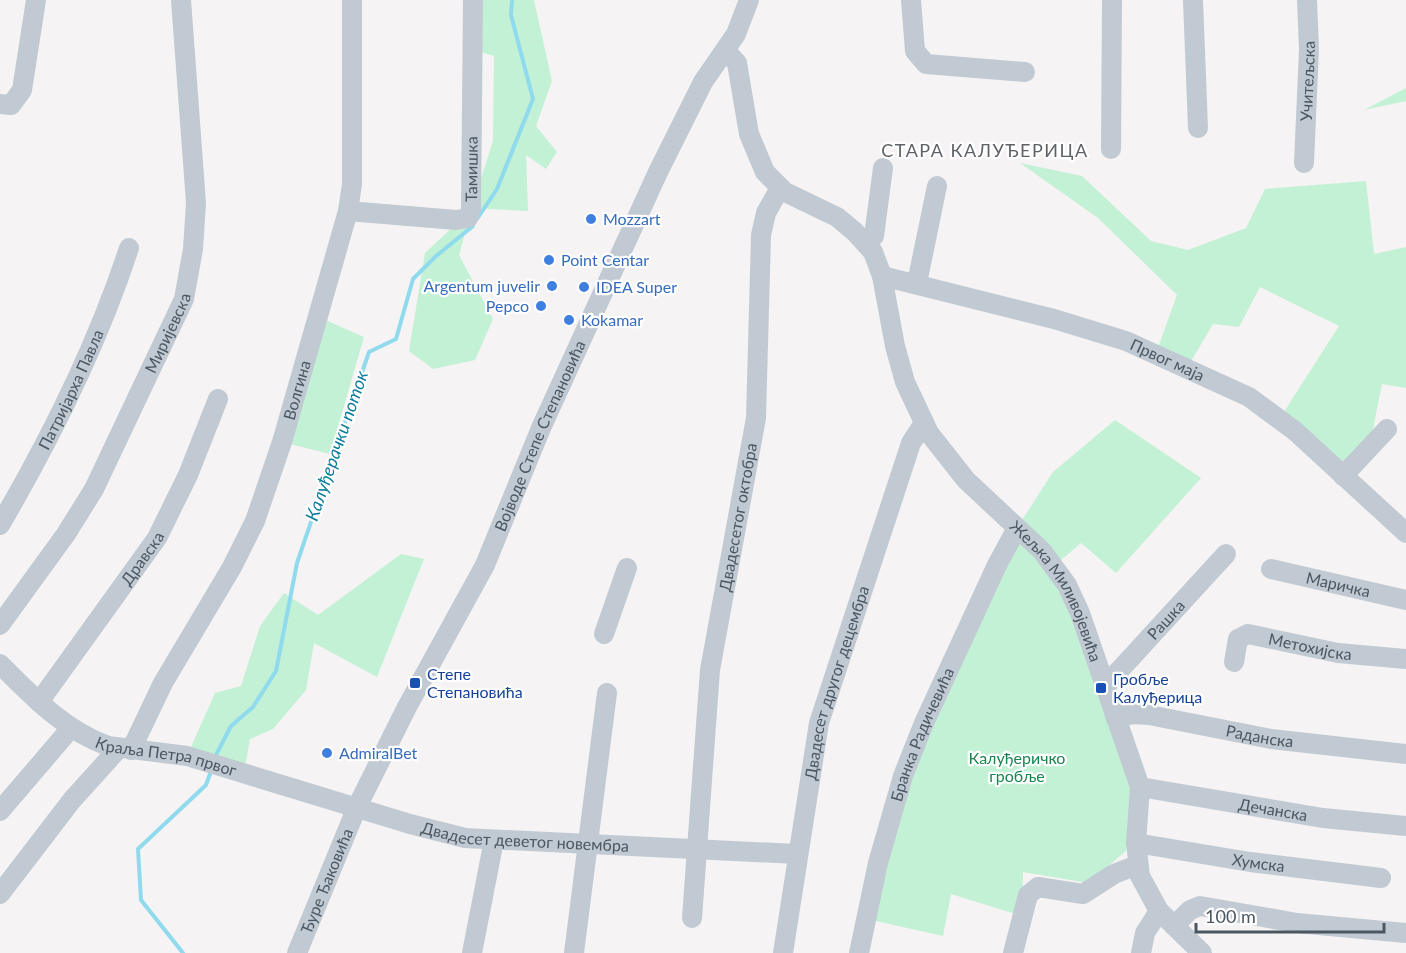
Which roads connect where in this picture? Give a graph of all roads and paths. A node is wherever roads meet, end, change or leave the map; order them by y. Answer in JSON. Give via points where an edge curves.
{"nodes":[{"id":1,"x":36,"y":0,"type":"edge"},
{"id":2,"x":182,"y":0,"type":"edge"},
{"id":3,"x":352,"y":0,"type":"edge"},
{"id":4,"x":473,"y":0,"type":"edge"},
{"id":5,"x":749,"y":0,"type":"edge"},
{"id":6,"x":911,"y":0,"type":"edge"},
{"id":7,"x":1112,"y":0,"type":"edge"},
{"id":8,"x":1193,"y":0,"type":"edge"},
{"id":9,"x":1306,"y":0,"type":"edge"},
{"id":10,"x":726,"y":51,"type":"junction"},
{"id":11,"x":1025,"y":72,"type":"dead end"},
{"id":12,"x":0,"y":104,"type":"edge"},
{"id":13,"x":1198,"y":128,"type":"dead end"},
{"id":14,"x":1111,"y":148,"type":"dead end"},
{"id":15,"x":1304,"y":162,"type":"dead end"},
{"id":16,"x":883,"y":168,"type":"dead end"},
{"id":17,"x":937,"y":186,"type":"dead end"},
{"id":18,"x":780,"y":188,"type":"junction"},
{"id":19,"x":348,"y":211,"type":"junction"},
{"id":20,"x":866,"y":243,"type":"junction"},
{"id":21,"x":129,"y":248,"type":"dead end"},
{"id":22,"x":882,"y":276,"type":"junction"},
{"id":23,"x":917,"y":284,"type":"junction"},
{"id":24,"x":218,"y":399,"type":"dead end"},
{"id":25,"x":924,"y":423,"type":"junction"},
{"id":26,"x":1387,"y":429,"type":"dead end"},
{"id":27,"x":1343,"y":476,"type":"junction"},
{"id":28,"x":0,"y":525,"type":"edge"},
{"id":29,"x":1017,"y":528,"type":"junction"},
{"id":30,"x":1406,"y":533,"type":"edge"},
{"id":31,"x":1226,"y":554,"type":"dead end"},
{"id":32,"x":627,"y":568,"type":"dead end"},
{"id":33,"x":1271,"y":569,"type":"dead end"},
{"id":34,"x":1406,"y":600,"type":"edge"},
{"id":35,"x":0,"y":625,"type":"edge"},
{"id":36,"x":604,"y":634,"type":"dead end"},
{"id":37,"x":1406,"y":659,"type":"edge"},
{"id":38,"x":1234,"y":662,"type":"dead end"},
{"id":39,"x":4,"y":676,"type":"edge"},
{"id":40,"x":1105,"y":686,"type":"junction"},
{"id":41,"x":607,"y":693,"type":"dead end"},
{"id":42,"x":39,"y":702,"type":"junction"},
{"id":43,"x":1115,"y":717,"type":"junction"},
{"id":44,"x":71,"y":728,"type":"junction"},
{"id":45,"x":125,"y":749,"type":"junction"},
{"id":46,"x":1406,"y":753,"type":"edge"},
{"id":47,"x":1140,"y":787,"type":"junction"},
{"id":48,"x":357,"y":807,"type":"junction"},
{"id":49,"x":0,"y":811,"type":"edge"},
{"id":50,"x":1406,"y":826,"type":"edge"},
{"id":51,"x":494,"y":840,"type":"junction"},
{"id":52,"x":588,"y":842,"type":"junction"},
{"id":53,"x":1136,"y":843,"type":"junction"},
{"id":54,"x":696,"y":850,"type":"junction"},
{"id":55,"x":797,"y":854,"type":"junction"},
{"id":56,"x":1137,"y":865,"type":"junction"},
{"id":57,"x":1381,"y":878,"type":"dead end"},
{"id":58,"x":0,"y":894,"type":"edge"},
{"id":59,"x":1159,"y":911,"type":"junction"},
{"id":60,"x":692,"y":918,"type":"dead end"},
{"id":61,"x":1173,"y":926,"type":"junction"},
{"id":62,"x":1406,"y":933,"type":"edge"},
{"id":63,"x":297,"y":953,"type":"edge"},
{"id":64,"x":472,"y":953,"type":"edge"},
{"id":65,"x":574,"y":953,"type":"edge"},
{"id":66,"x":783,"y":953,"type":"edge"},
{"id":67,"x":859,"y":953,"type":"edge"},
{"id":68,"x":1013,"y":953,"type":"edge"},
{"id":69,"x":1141,"y":953,"type":"edge"},
{"id":70,"x":1202,"y":953,"type":"edge"}],
"edges":[{"from":1,"to":12,"type":"street","via":[[22,90],[12,105]]},
{"from":2,"to":35,"type":"street","name":"Миријевска","via":[[196,203],[184,298],[94,489]]},
{"from":3,"to":19,"type":"street","name":"Волгина","via":[[352,184]]},
{"from":4,"to":19,"type":"street","name":"Тамишка","via":[[468,218]]},
{"from":5,"to":10,"type":"street","name":"Војводе Степе Степановића"},
{"from":6,"to":11,"type":"street","via":[[915,51],[926,64]]},
{"from":7,"to":14,"type":"street"},
{"from":8,"to":13,"type":"street"},
{"from":9,"to":15,"type":"street","name":"Учитељска","via":[[1309,49]]},
{"from":10,"to":18,"type":"street","name":"Жељка Миливојевића","via":[[737,63],[756,154],[765,172]]},
{"from":10,"to":48,"type":"street","name":"Војводе Степе Степановића","via":[[700,88],[642,205],[541,428],[473,591],[411,698]]},
{"from":16,"to":20,"type":"street","via":[[874,236]]},
{"from":17,"to":23,"type":"street"},
{"from":18,"to":20,"type":"street","name":"Жељка Миливојевића","via":[[837,217]]},
{"from":18,"to":54,"type":"street","name":"Двадесетог октобра","via":[[763,222],[756,418],[710,670]]},
{"from":19,"to":45,"type":"street","name":"Волгина","via":[[282,442],[255,521]]},
{"from":20,"to":22,"type":"street","name":"Жељка Миливојевића"},
{"from":21,"to":28,"type":"street","name":"Патријарха Павла","via":[[97,338],[59,420]]},
{"from":22,"to":23,"type":"street","name":"Првог маја"},
{"from":22,"to":25,"type":"street","name":"Жељка Миливојевића","via":[[902,371]]},
{"from":23,"to":27,"type":"street","name":"Првог маја","via":[[1068,322],[1164,357],[1270,410]]},
{"from":24,"to":42,"type":"street","name":"Дравска","via":[[188,475],[157,538]]},
{"from":25,"to":29,"type":"street","name":"Жељка Миливојевића","via":[[966,480]]},
{"from":25,"to":55,"type":"street","name":"Двадесет другог децембра","via":[[911,443],[828,692],[819,723]]},
{"from":26,"to":27,"type":"street"},
{"from":27,"to":30,"type":"street","name":"Првог маја"},
{"from":29,"to":40,"type":"street","name":"Жељка Миливојевића","via":[[1042,551],[1067,585]]},
{"from":29,"to":67,"type":"street","name":"Бранка Радичевића","via":[[924,723],[903,776],[878,863]]},
{"from":31,"to":40,"type":"street","name":"Рашка"},
{"from":32,"to":36,"type":"street"},
{"from":33,"to":34,"type":"street","name":"Маричка"},
{"from":37,"to":38,"type":"street","name":"Метохијска","via":[[1338,653],[1248,634],[1238,639]]},
{"from":39,"to":42,"type":"street","name":"Краља Петра првог"},
{"from":40,"to":43,"type":"street","name":"Жељка Миливојевића"},
{"from":41,"to":52,"type":"street"},
{"from":42,"to":44,"type":"street","name":"Краља Петра првог"},
{"from":43,"to":46,"type":"street","name":"Раданска","via":[[1149,715],[1271,738]]},
{"from":43,"to":47,"type":"street","name":"Жељка Миливојевића"},
{"from":44,"to":45,"type":"street","name":"Краља Петра првог","via":[[95,741]]},
{"from":44,"to":49,"type":"street"},
{"from":45,"to":48,"type":"street","name":"Краља Петра првог","via":[[194,758]]},
{"from":45,"to":58,"type":"street","name":"Волгина","via":[[72,800]]},
{"from":47,"to":50,"type":"street","name":"Дечанска","via":[[1323,818]]},
{"from":47,"to":53,"type":"street","name":"Жељка Миливојевића"},
{"from":48,"to":51,"type":"street","name":"Двадесет деветог новембра","via":[[436,832]]},
{"from":48,"to":63,"type":"street","name":"Ђуре Ђаковића"},
{"from":51,"to":52,"type":"street","name":"Двадесет деветог новембра"},
{"from":51,"to":64,"type":"street"},
{"from":52,"to":54,"type":"street","name":"Двадесет деветог новембра"},
{"from":52,"to":65,"type":"street"},
{"from":53,"to":56,"type":"street","name":"Жељка Миливојевића"},
{"from":53,"to":57,"type":"street","name":"Хумска"},
{"from":54,"to":55,"type":"street","name":"Двадесет деветог новембра"},
{"from":54,"to":60,"type":"street"},
{"from":55,"to":66,"type":"street","name":"Двадесет другог децембра"},
{"from":56,"to":59,"type":"street","name":"Жељка Миливојевића"},
{"from":56,"to":68,"type":"street","via":[[1083,894],[1038,887],[1032,890]]},
{"from":59,"to":61,"type":"street","name":"Жељка Миливојевића"},
{"from":59,"to":69,"type":"street","via":[[1145,933]]},
{"from":61,"to":62,"type":"street","via":[[1200,906],[1297,923]]},
{"from":61,"to":70,"type":"street","name":"Жељка Миливојевића"}]}
